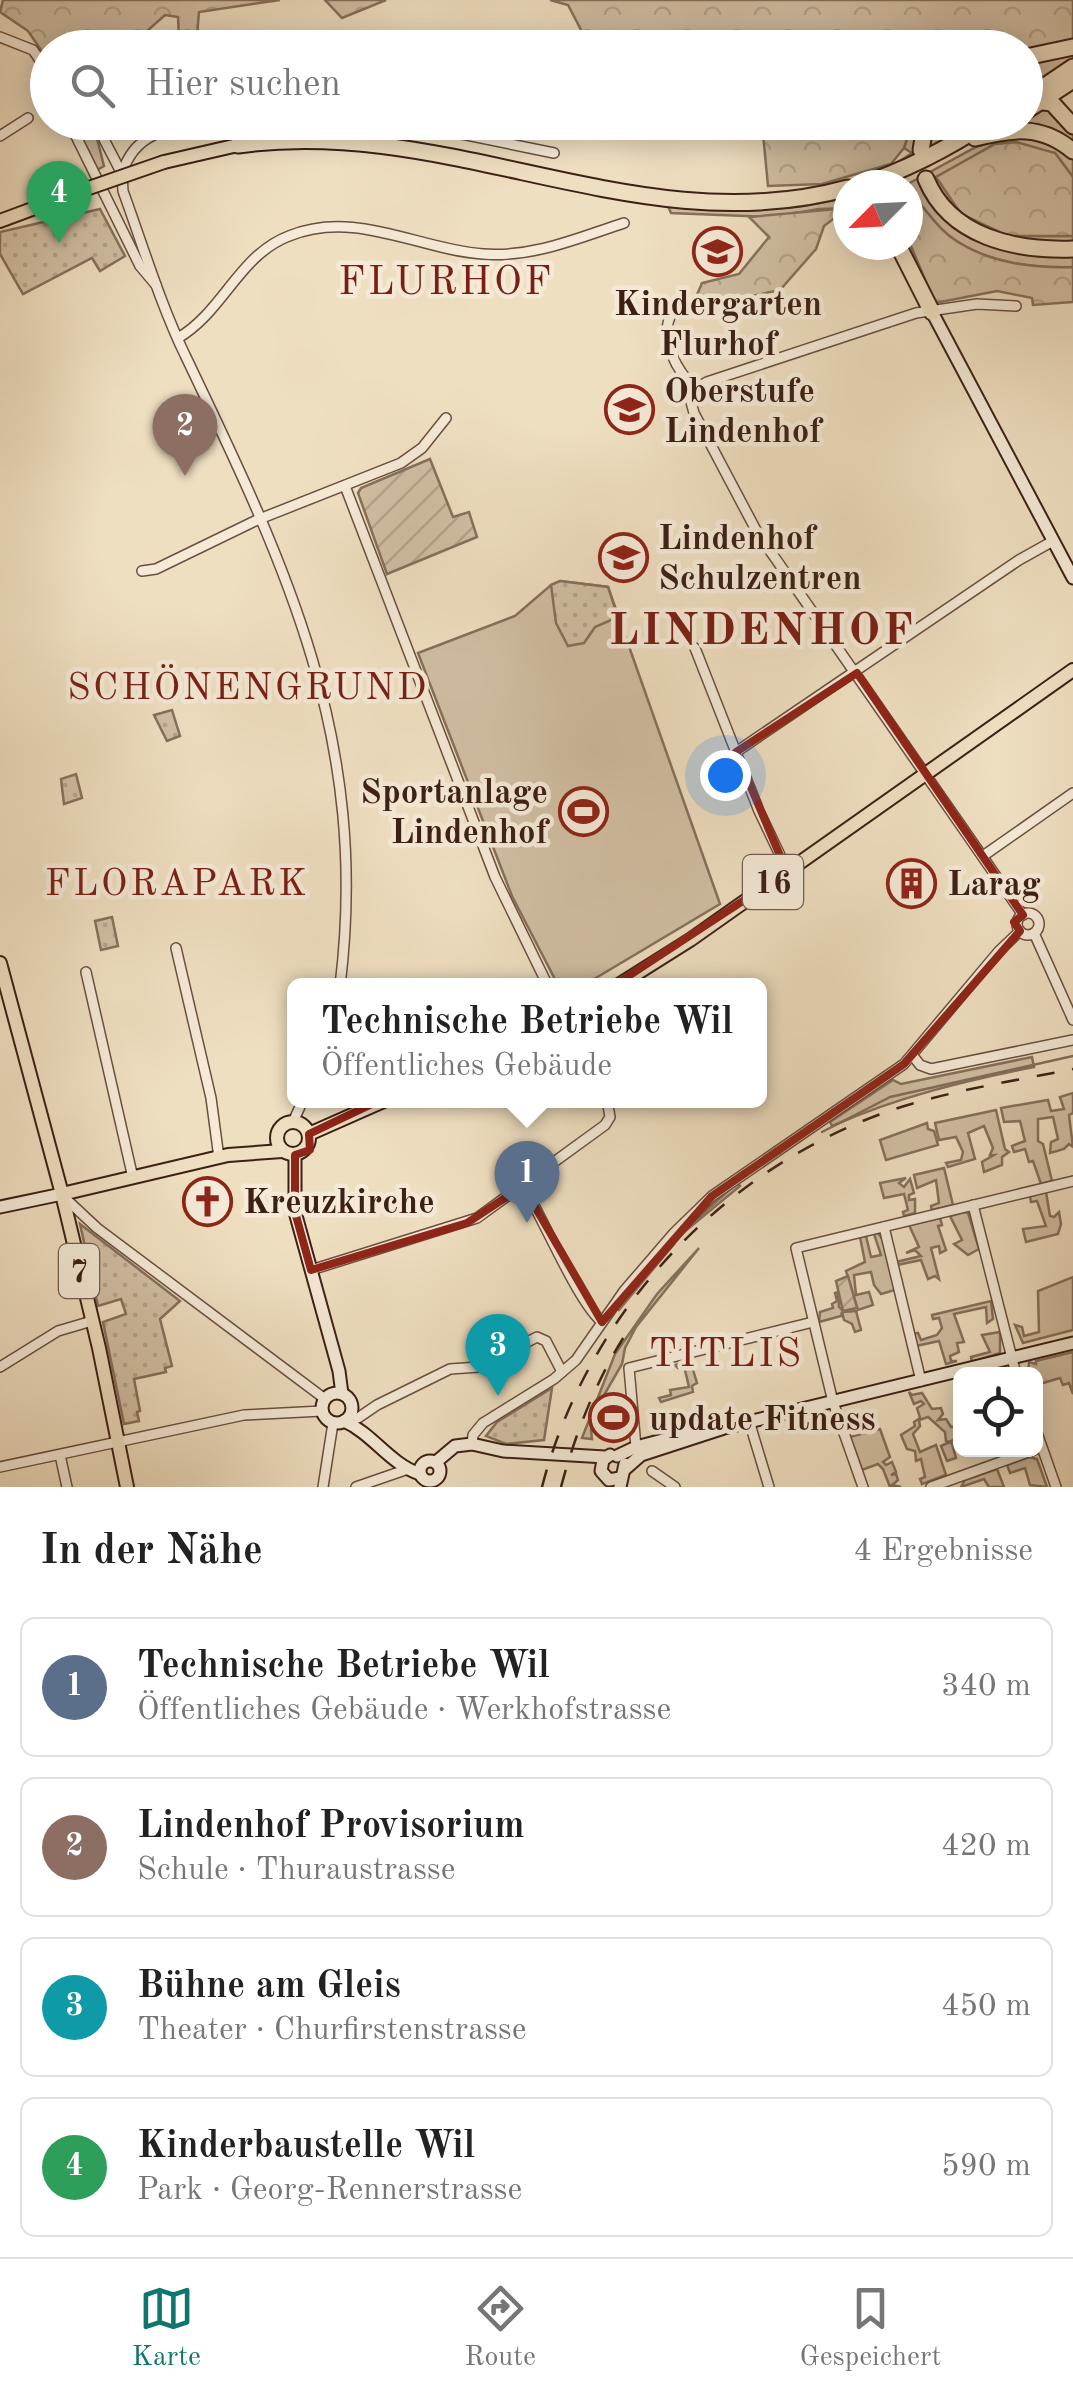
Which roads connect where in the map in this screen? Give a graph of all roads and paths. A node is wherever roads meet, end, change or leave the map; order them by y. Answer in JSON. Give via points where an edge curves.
{"nodes":[{"id":1,"x":0,"y":37,"type":"edge"},
{"id":2,"x":30,"y":48,"type":"edge"},
{"id":3,"x":1073,"y":48,"type":"edge"},
{"id":4,"x":1043,"y":54,"type":"edge"},
{"id":5,"x":1073,"y":67,"type":"edge"},
{"id":6,"x":1073,"y":80,"type":"edge"},
{"id":7,"x":1043,"y":87,"type":"edge"},
{"id":8,"x":1044,"y":100,"type":"joint"},
{"id":9,"x":28,"y":118,"type":"dead end"},
{"id":10,"x":1073,"y":126,"type":"edge"},
{"id":11,"x":1043,"y":134,"type":"edge"},
{"id":12,"x":0,"y":136,"type":"edge"},
{"id":13,"x":77,"y":140,"type":"edge"},
{"id":14,"x":104,"y":140,"type":"edge"},
{"id":15,"x":143,"y":140,"type":"edge"},
{"id":16,"x":491,"y":140,"type":"edge"},
{"id":17,"x":923,"y":140,"type":"edge"},
{"id":18,"x":965,"y":140,"type":"edge"},
{"id":19,"x":969,"y":140,"type":"edge"},
{"id":20,"x":956,"y":144,"type":"junction"},
{"id":21,"x":238,"y":146,"type":"joint"},
{"id":22,"x":921,"y":150,"type":"dead end"},
{"id":23,"x":1073,"y":151,"type":"edge"},
{"id":24,"x":554,"y":153,"type":"dead end"},
{"id":25,"x":903,"y":170,"type":"edge"},
{"id":26,"x":122,"y":174,"type":"junction"},
{"id":27,"x":926,"y":179,"type":"dead end"},
{"id":28,"x":833,"y":192,"type":"edge"},
{"id":29,"x":0,"y":222,"type":"edge"},
{"id":30,"x":624,"y":223,"type":"dead end"},
{"id":31,"x":1073,"y":249,"type":"edge"},
{"id":32,"x":906,"y":260,"type":"edge"},
{"id":33,"x":158,"y":287,"type":"junction"},
{"id":34,"x":1016,"y":306,"type":"dead end"},
{"id":35,"x":932,"y":312,"type":"junction"},
{"id":36,"x":672,"y":313,"type":"dead end"},
{"id":37,"x":178,"y":338,"type":"junction"},
{"id":38,"x":696,"y":388,"type":"junction"},
{"id":39,"x":446,"y":418,"type":"dead end"},
{"id":40,"x":345,"y":486,"type":"junction"},
{"id":41,"x":263,"y":520,"type":"junction"},
{"id":42,"x":1053,"y":541,"type":"junction"},
{"id":43,"x":142,"y":571,"type":"dead end"},
{"id":44,"x":1073,"y":578,"type":"edge"},
{"id":45,"x":695,"y":648,"type":"dead end"},
{"id":46,"x":1072,"y":672,"type":"edge"},
{"id":47,"x":856,"y":673,"type":"junction"},
{"id":48,"x":736,"y":752,"type":"junction"},
{"id":49,"x":926,"y":774,"type":"junction"},
{"id":50,"x":1073,"y":793,"type":"edge"},
{"id":51,"x":983,"y":856,"type":"junction"},
{"id":52,"x":788,"y":872,"type":"junction"},
{"id":53,"x":1024,"y":915,"type":"junction"},
{"id":54,"x":1020,"y":932,"type":"junction"},
{"id":55,"x":1034,"y":933,"type":"junction"},
{"id":56,"x":176,"y":948,"type":"dead end"},
{"id":57,"x":0,"y":962,"type":"edge"},
{"id":58,"x":86,"y":972,"type":"dead end"},
{"id":59,"x":340,"y":978,"type":"edge"},
{"id":60,"x":544,"y":978,"type":"edge"},
{"id":61,"x":628,"y":978,"type":"edge"},
{"id":62,"x":1073,"y":1020,"type":"edge"},
{"id":63,"x":1073,"y":1040,"type":"edge"},
{"id":64,"x":912,"y":1056,"type":"junction"},
{"id":65,"x":299,"y":1108,"type":"edge"},
{"id":66,"x":368,"y":1108,"type":"edge"},
{"id":67,"x":608,"y":1108,"type":"edge"},
{"id":68,"x":292,"y":1122,"type":"junction"},
{"id":69,"x":277,"y":1134,"type":"junction"},
{"id":70,"x":308,"y":1134,"type":"junction"},
{"id":71,"x":288,"y":1153,"type":"junction"},
{"id":72,"x":224,"y":1156,"type":"junction"},
{"id":73,"x":133,"y":1178,"type":"junction"},
{"id":74,"x":1073,"y":1181,"type":"edge"},
{"id":75,"x":522,"y":1186,"type":"junction"},
{"id":76,"x":62,"y":1194,"type":"junction"},
{"id":77,"x":973,"y":1205,"type":"junction"},
{"id":78,"x":0,"y":1207,"type":"edge"},
{"id":79,"x":884,"y":1227,"type":"junction"},
{"id":80,"x":311,"y":1270,"type":"junction"},
{"id":81,"x":92,"y":1322,"type":"junction"},
{"id":82,"x":602,"y":1322,"type":"junction"},
{"id":83,"x":814,"y":1322,"type":"junction"},
{"id":84,"x":1073,"y":1344,"type":"edge"},
{"id":85,"x":1011,"y":1359,"type":"junction"},
{"id":86,"x":0,"y":1367,"type":"edge"},
{"id":87,"x":1014,"y":1367,"type":"edge"},
{"id":88,"x":562,"y":1372,"type":"junction"},
{"id":89,"x":921,"y":1380,"type":"junction"},
{"id":90,"x":342,"y":1394,"type":"junction"},
{"id":91,"x":833,"y":1402,"type":"junction"},
{"id":92,"x":324,"y":1405,"type":"junction"},
{"id":93,"x":347,"y":1419,"type":"junction"},
{"id":94,"x":749,"y":1421,"type":"junction"},
{"id":95,"x":724,"y":1428,"type":"junction"},
{"id":96,"x":118,"y":1443,"type":"junction"},
{"id":97,"x":472,"y":1444,"type":"junction"},
{"id":98,"x":636,"y":1446,"type":"junction"},
{"id":99,"x":60,"y":1455,"type":"junction"},
{"id":100,"x":582,"y":1456,"type":"junction"},
{"id":101,"x":611,"y":1456,"type":"junction"},
{"id":102,"x":1016,"y":1457,"type":"edge"},
{"id":103,"x":1041,"y":1457,"type":"edge"},
{"id":104,"x":436,"y":1462,"type":"junction"},
{"id":105,"x":0,"y":1467,"type":"edge"},
{"id":106,"x":416,"y":1469,"type":"junction"},
{"id":107,"x":652,"y":1471,"type":"dead end"},
{"id":108,"x":622,"y":1478,"type":"edge"},
{"id":109,"x":605,"y":1479,"type":"edge"},
{"id":110,"x":955,"y":1483,"type":"edge"},
{"id":111,"x":436,"y":1484,"type":"edge"},
{"id":112,"x":67,"y":1487,"type":"edge"},
{"id":113,"x":128,"y":1487,"type":"edge"},
{"id":114,"x":322,"y":1487,"type":"edge"},
{"id":115,"x":356,"y":1487,"type":"edge"},
{"id":116,"x":675,"y":1487,"type":"edge"},
{"id":117,"x":769,"y":1487,"type":"edge"},
{"id":118,"x":863,"y":1487,"type":"edge"},
{"id":119,"x":931,"y":1487,"type":"edge"},
{"id":120,"x":1056,"y":1487,"type":"edge"}],
"edges":[{"from":1,"to":2,"type":"street"},
{"from":3,"to":4,"type":"highway"},
{"from":5,"to":7,"type":"highway"},
{"from":6,"to":8,"type":"highway"},
{"from":8,"to":10,"type":"highway"},
{"from":9,"to":12,"type":"street"},
{"from":11,"to":23,"type":"highway"},
{"from":13,"to":33,"type":"street","via":[[140,266]]},
{"from":14,"to":26,"type":"street"},
{"from":15,"to":26,"type":"street"},
{"from":16,"to":24,"type":"street"},
{"from":17,"to":22,"type":"highway"},
{"from":18,"to":20,"type":"highway"},
{"from":19,"to":20,"type":"highway"},
{"from":20,"to":25,"type":"highway"},
{"from":21,"to":28,"type":"highway","via":[[370,142],[716,204]]},
{"from":21,"to":29,"type":"main road","bridge":true,"via":[[164,162]]},
{"from":26,"to":33,"type":"street"},
{"from":27,"to":31,"type":"highway","via":[[948,214],[983,236]]},
{"from":30,"to":37,"type":"street","via":[[540,250],[504,254],[355,226],[309,229],[260,252],[200,323]]},
{"from":32,"to":35,"type":"highway"},
{"from":33,"to":37,"type":"street"},
{"from":34,"to":35,"type":"street"},
{"from":35,"to":38,"type":"street"},
{"from":35,"to":42,"type":"street"},
{"from":36,"to":38,"type":"street","via":[[669,344]]},
{"from":37,"to":41,"type":"street"},
{"from":38,"to":47,"type":"street","via":[[694,413],[746,513]]},
{"from":39,"to":40,"type":"street","via":[[401,463]]},
{"from":40,"to":41,"type":"street"},
{"from":40,"to":60,"type":"street","via":[[490,863]]},
{"from":41,"to":43,"type":"street"},
{"from":41,"to":59,"type":"street","via":[[314,661],[336,758],[346,870]]},
{"from":42,"to":44,"type":"street"},
{"from":42,"to":47,"type":"street"},
{"from":45,"to":48,"type":"street"},
{"from":46,"to":49,"type":"main road","number":"16"},
{"from":47,"to":48,"type":"street"},
{"from":47,"to":49,"type":"street"},
{"from":48,"to":52,"type":"street"},
{"from":49,"to":51,"type":"street"},
{"from":49,"to":52,"type":"main road","number":"16"},
{"from":50,"to":51,"type":"street"},
{"from":51,"to":53,"type":"street"},
{"from":52,"to":61,"type":"main road","number":"16"},
{"from":53,"to":54,"type":"street"},
{"from":53,"to":55,"type":"street","via":[[1037,919]]},
{"from":54,"to":55,"type":"street"},
{"from":54,"to":64,"type":"street"},
{"from":55,"to":62,"type":"street"},
{"from":56,"to":72,"type":"street"},
{"from":57,"to":76,"type":"main road","number":"7"},
{"from":58,"to":73,"type":"street"},
{"from":63,"to":64,"type":"street","via":[[931,1069]]},
{"from":64,"to":82,"type":"street","via":[[712,1196],[655,1253]]},
{"from":65,"to":68,"type":"street"},
{"from":66,"to":70,"type":"main road"},
{"from":67,"to":75,"type":"street","via":[[605,1125]]},
{"from":68,"to":69,"type":"main road"},
{"from":68,"to":70,"type":"main road"},
{"from":69,"to":71,"type":"main road","via":[[277,1144]]},
{"from":69,"to":72,"type":"main road"},
{"from":70,"to":71,"type":"main road","via":[[308,1145]]},
{"from":71,"to":72,"type":"main road"},
{"from":71,"to":80,"type":"street"},
{"from":72,"to":73,"type":"main road"},
{"from":73,"to":76,"type":"main road"},
{"from":74,"to":77,"type":"street"},
{"from":75,"to":80,"type":"street","via":[[467,1223]]},
{"from":75,"to":82,"type":"street"},
{"from":76,"to":78,"type":"street"},
{"from":76,"to":81,"type":"main road","number":"7"},
{"from":76,"to":92,"type":"street"},
{"from":77,"to":79,"type":"street"},
{"from":77,"to":85,"type":"street"},
{"from":79,"to":83,"type":"street","via":[[796,1248]]},
{"from":79,"to":89,"type":"street"},
{"from":80,"to":90,"type":"street"},
{"from":81,"to":86,"type":"street","via":[[67,1327]]},
{"from":81,"to":96,"type":"main road","number":"7"},
{"from":82,"to":88,"type":"street"},
{"from":83,"to":91,"type":"street"},
{"from":83,"to":98,"type":"street","via":[[629,1368]]},
{"from":84,"to":85,"type":"street"},
{"from":85,"to":87,"type":"street"},
{"from":85,"to":89,"type":"street"},
{"from":88,"to":93,"type":"street","via":[[537,1336],[479,1367],[450,1368]]},
{"from":88,"to":97,"type":"street","via":[[483,1423]]},
{"from":89,"to":91,"type":"street"},
{"from":90,"to":92,"type":"street"},
{"from":90,"to":93,"type":"street","via":[[349,1400]]},
{"from":91,"to":94,"type":"street"},
{"from":91,"to":118,"type":"street"},
{"from":92,"to":93,"type":"street"},
{"from":92,"to":96,"type":"street"},
{"from":93,"to":106,"type":"street"},
{"from":93,"to":114,"type":"street"},
{"from":94,"to":95,"type":"street"},
{"from":94,"to":117,"type":"street"},
{"from":95,"to":98,"type":"street"},
{"from":95,"to":108,"type":"street","via":[[640,1454]]},
{"from":96,"to":99,"type":"street"},
{"from":96,"to":113,"type":"main road","number":"7"},
{"from":97,"to":100,"type":"street"},
{"from":97,"to":104,"type":"street","via":[[455,1446]]},
{"from":98,"to":101,"type":"street"},
{"from":99,"to":105,"type":"street"},
{"from":99,"to":112,"type":"street"},
{"from":100,"to":101,"type":"street"},
{"from":100,"to":109,"type":"street"},
{"from":101,"to":108,"type":"street","via":[[624,1461]]},
{"from":101,"to":109,"type":"street","via":[[600,1464]]},
{"from":102,"to":110,"type":"street"},
{"from":103,"to":120,"type":"street"},
{"from":104,"to":106,"type":"street"},
{"from":104,"to":111,"type":"street"},
{"from":106,"to":111,"type":"street"},
{"from":106,"to":115,"type":"street"},
{"from":107,"to":116,"type":"street"},
{"from":108,"to":109,"type":"street"},
{"from":110,"to":119,"type":"street"}]}
